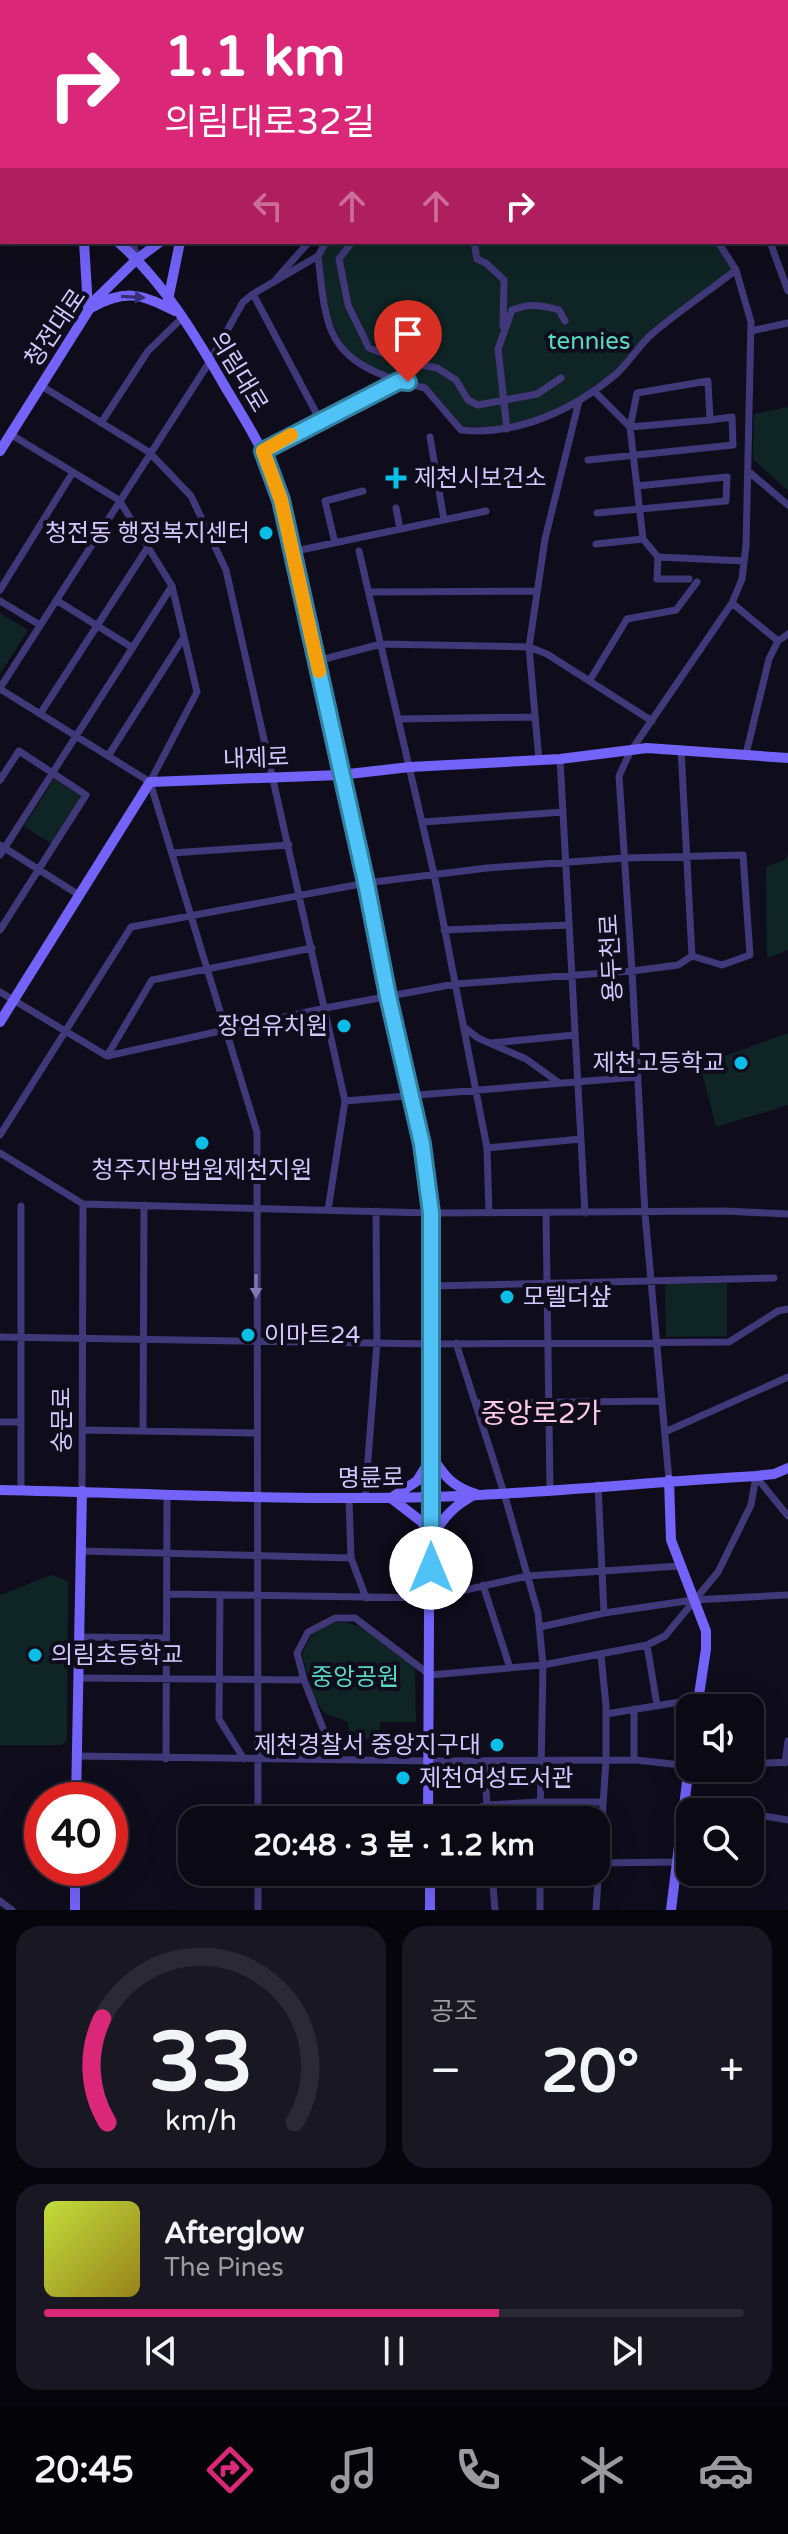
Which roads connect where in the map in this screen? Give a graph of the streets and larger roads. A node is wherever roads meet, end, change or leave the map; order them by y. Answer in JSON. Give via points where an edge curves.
{"nodes":[{"id":1,"x":84,"y":244,"type":"edge"},
{"id":2,"x":120,"y":244,"type":"edge"},
{"id":3,"x":133,"y":244,"type":"edge"},
{"id":4,"x":157,"y":244,"type":"edge"},
{"id":5,"x":180,"y":244,"type":"edge"},
{"id":6,"x":307,"y":244,"type":"edge"},
{"id":7,"x":325,"y":244,"type":"edge"},
{"id":8,"x":350,"y":244,"type":"edge"},
{"id":9,"x":474,"y":244,"type":"edge"},
{"id":10,"x":719,"y":244,"type":"edge"},
{"id":11,"x":771,"y":244,"type":"edge"},
{"id":12,"x":318,"y":256,"type":"junction"},
{"id":13,"x":137,"y":259,"type":"junction"},
{"id":14,"x":784,"y":269,"type":"edge"},
{"id":15,"x":736,"y":270,"type":"junction"},
{"id":16,"x":270,"y":285,"type":"junction"},
{"id":17,"x":788,"y":291,"type":"edge"},
{"id":18,"x":253,"y":294,"type":"junction"},
{"id":19,"x":168,"y":300,"type":"junction"},
{"id":20,"x":88,"y":310,"type":"junction"},
{"id":21,"x":180,"y":315,"type":"junction"},
{"id":22,"x":565,"y":321,"type":"dead end"},
{"id":23,"x":788,"y":323,"type":"edge"},
{"id":24,"x":503,"y":330,"type":"junction"},
{"id":25,"x":751,"y":331,"type":"junction"},
{"id":26,"x":210,"y":361,"type":"junction"},
{"id":27,"x":561,"y":378,"type":"dead end"},
{"id":28,"x":399,"y":381,"type":"junction"},
{"id":29,"x":40,"y":385,"type":"junction"},
{"id":30,"x":594,"y":391,"type":"junction"},
{"id":31,"x":502,"y":400,"type":"junction"},
{"id":32,"x":579,"y":401,"type":"junction"},
{"id":33,"x":710,"y":420,"type":"junction"},
{"id":34,"x":321,"y":422,"type":"junction"},
{"id":35,"x":101,"y":423,"type":"junction"},
{"id":36,"x":630,"y":427,"type":"junction"},
{"id":37,"x":507,"y":429,"type":"junction"},
{"id":38,"x":10,"y":434,"type":"junction"},
{"id":39,"x":430,"y":437,"type":"dead end"},
{"id":40,"x":0,"y":451,"type":"edge"},
{"id":41,"x":263,"y":451,"type":"junction"},
{"id":42,"x":149,"y":452,"type":"junction"},
{"id":43,"x":633,"y":454,"type":"junction"},
{"id":44,"x":588,"y":460,"type":"dead end"},
{"id":45,"x":748,"y":471,"type":"junction"},
{"id":46,"x":73,"y":472,"type":"junction"},
{"id":47,"x":637,"y":486,"type":"junction"},
{"id":48,"x":363,"y":491,"type":"dead end"},
{"id":49,"x":119,"y":500,"type":"junction"},
{"id":50,"x":788,"y":505,"type":"edge"},
{"id":51,"x":396,"y":508,"type":"dead end"},
{"id":52,"x":639,"y":508,"type":"junction"},
{"id":53,"x":486,"y":511,"type":"dead end"},
{"id":54,"x":597,"y":513,"type":"dead end"},
{"id":55,"x":444,"y":520,"type":"junction"},
{"id":56,"x":400,"y":529,"type":"junction"},
{"id":57,"x":643,"y":539,"type":"junction"},
{"id":58,"x":335,"y":543,"type":"junction"},
{"id":59,"x":596,"y":544,"type":"dead end"},
{"id":60,"x":148,"y":547,"type":"junction"},
{"id":61,"x":359,"y":551,"type":"dead end"},
{"id":62,"x":291,"y":552,"type":"junction"},
{"id":63,"x":658,"y":557,"type":"junction"},
{"id":64,"x":744,"y":561,"type":"junction"},
{"id":65,"x":172,"y":586,"type":"junction"},
{"id":66,"x":0,"y":590,"type":"edge"},
{"id":67,"x":537,"y":591,"type":"junction"},
{"id":68,"x":369,"y":592,"type":"junction"},
{"id":69,"x":56,"y":600,"type":"junction"},
{"id":70,"x":0,"y":601,"type":"edge"},
{"id":71,"x":732,"y":603,"type":"junction"},
{"id":72,"x":40,"y":625,"type":"junction"},
{"id":73,"x":97,"y":626,"type":"junction"},
{"id":74,"x":788,"y":634,"type":"edge"},
{"id":75,"x":184,"y":637,"type":"junction"},
{"id":76,"x":778,"y":641,"type":"junction"},
{"id":77,"x":381,"y":644,"type":"junction"},
{"id":78,"x":529,"y":647,"type":"junction"},
{"id":79,"x":133,"y":648,"type":"junction"},
{"id":80,"x":317,"y":661,"type":"junction"},
{"id":81,"x":590,"y":680,"type":"junction"},
{"id":82,"x":0,"y":688,"type":"edge"},
{"id":83,"x":40,"y":714,"type":"junction"},
{"id":84,"x":535,"y":717,"type":"junction"},
{"id":85,"x":399,"y":719,"type":"junction"},
{"id":86,"x":652,"y":721,"type":"junction"},
{"id":87,"x":77,"y":737,"type":"junction"},
{"id":88,"x":681,"y":749,"type":"junction"},
{"id":89,"x":630,"y":752,"type":"junction"},
{"id":90,"x":746,"y":754,"type":"junction"},
{"id":91,"x":108,"y":756,"type":"junction"},
{"id":92,"x":788,"y":758,"type":"edge"},
{"id":93,"x":560,"y":759,"type":"junction"},
{"id":94,"x":539,"y":761,"type":"junction"},
{"id":95,"x":410,"y":767,"type":"junction"},
{"id":96,"x":53,"y":772,"type":"junction"},
{"id":97,"x":340,"y":775,"type":"junction"},
{"id":98,"x":274,"y":777,"type":"junction"},
{"id":99,"x":0,"y":780,"type":"edge"},
{"id":100,"x":150,"y":782,"type":"junction"},
{"id":101,"x":563,"y":812,"type":"junction"},
{"id":102,"x":423,"y":822,"type":"junction"},
{"id":103,"x":289,"y":845,"type":"junction"},
{"id":104,"x":1,"y":849,"type":"edge"},
{"id":105,"x":172,"y":853,"type":"junction"},
{"id":106,"x":687,"y":856,"type":"junction"},
{"id":107,"x":625,"y":858,"type":"junction"},
{"id":108,"x":566,"y":863,"type":"junction"},
{"id":109,"x":40,"y":870,"type":"junction"},
{"id":110,"x":434,"y":874,"type":"junction"},
{"id":111,"x":366,"y":883,"type":"junction"},
{"id":112,"x":79,"y":895,"type":"junction"},
{"id":113,"x":300,"y":896,"type":"junction"},
{"id":114,"x":189,"y":915,"type":"junction"},
{"id":115,"x":569,"y":925,"type":"junction"},
{"id":116,"x":0,"y":930,"type":"edge"},
{"id":117,"x":444,"y":930,"type":"junction"},
{"id":118,"x":312,"y":948,"type":"junction"},
{"id":119,"x":692,"y":956,"type":"junction"},
{"id":120,"x":206,"y":969,"type":"junction"},
{"id":121,"x":632,"y":971,"type":"junction"},
{"id":122,"x":572,"y":975,"type":"junction"},
{"id":123,"x":455,"y":984,"type":"junction"},
{"id":124,"x":0,"y":992,"type":"edge"},
{"id":125,"x":388,"y":996,"type":"junction"},
{"id":126,"x":14,"y":1000,"type":"junction"},
{"id":127,"x":325,"y":1008,"type":"junction"},
{"id":128,"x":0,"y":1022,"type":"edge"},
{"id":129,"x":464,"y":1027,"type":"junction"},
{"id":130,"x":225,"y":1030,"type":"junction"},
{"id":131,"x":65,"y":1033,"type":"junction"},
{"id":132,"x":575,"y":1035,"type":"junction"},
{"id":133,"x":489,"y":1043,"type":"junction"},
{"id":134,"x":107,"y":1056,"type":"junction"},
{"id":135,"x":637,"y":1077,"type":"junction"},
{"id":136,"x":578,"y":1081,"type":"junction"},
{"id":137,"x":559,"y":1082,"type":"junction"},
{"id":138,"x":476,"y":1091,"type":"junction"},
{"id":139,"x":412,"y":1096,"type":"junction"},
{"id":140,"x":345,"y":1101,"type":"junction"},
{"id":141,"x":0,"y":1135,"type":"edge"},
{"id":142,"x":581,"y":1139,"type":"junction"},
{"id":143,"x":487,"y":1148,"type":"junction"},
{"id":144,"x":0,"y":1153,"type":"edge"},
{"id":145,"x":83,"y":1204,"type":"junction"},
{"id":146,"x":144,"y":1205,"type":"junction"},
{"id":147,"x":21,"y":1206,"type":"dead end"},
{"id":148,"x":256,"y":1208,"type":"junction"},
{"id":149,"x":328,"y":1210,"type":"junction"},
{"id":150,"x":376,"y":1211,"type":"junction"},
{"id":151,"x":431,"y":1213,"type":"junction"},
{"id":152,"x":489,"y":1213,"type":"junction"},
{"id":153,"x":546,"y":1213,"type":"junction"},
{"id":154,"x":585,"y":1213,"type":"junction"},
{"id":155,"x":645,"y":1214,"type":"junction"},
{"id":156,"x":788,"y":1214,"type":"edge"},
{"id":157,"x":774,"y":1278,"type":"dead end"},
{"id":158,"x":651,"y":1280,"type":"junction"},
{"id":159,"x":547,"y":1283,"type":"junction"},
{"id":160,"x":431,"y":1286,"type":"junction"},
{"id":161,"x":788,"y":1309,"type":"edge"},
{"id":162,"x":0,"y":1337,"type":"edge"},
{"id":163,"x":21,"y":1338,"type":"junction"},
{"id":164,"x":83,"y":1339,"type":"junction"},
{"id":165,"x":143,"y":1340,"type":"junction"},
{"id":166,"x":256,"y":1341,"type":"junction"},
{"id":167,"x":377,"y":1343,"type":"junction"},
{"id":168,"x":456,"y":1343,"type":"junction"},
{"id":169,"x":657,"y":1343,"type":"junction"},
{"id":170,"x":431,"y":1344,"type":"junction"},
{"id":171,"x":548,"y":1344,"type":"junction"},
{"id":172,"x":788,"y":1377,"type":"edge"},
{"id":173,"x":662,"y":1401,"type":"junction"},
{"id":174,"x":549,"y":1402,"type":"junction"},
{"id":175,"x":476,"y":1403,"type":"junction"},
{"id":176,"x":0,"y":1422,"type":"edge"},
{"id":177,"x":21,"y":1422,"type":"junction"},
{"id":178,"x":82,"y":1430,"type":"junction"},
{"id":179,"x":143,"y":1430,"type":"junction"},
{"id":180,"x":665,"y":1432,"type":"junction"},
{"id":181,"x":257,"y":1433,"type":"junction"},
{"id":182,"x":432,"y":1457,"type":"junction"},
{"id":183,"x":788,"y":1468,"type":"edge"},
{"id":184,"x":756,"y":1476,"type":"junction"},
{"id":185,"x":669,"y":1480,"type":"junction"},
{"id":186,"x":598,"y":1485,"type":"junction"},
{"id":187,"x":550,"y":1489,"type":"junction"},
{"id":188,"x":0,"y":1490,"type":"edge"},
{"id":189,"x":21,"y":1491,"type":"junction"},
{"id":190,"x":82,"y":1491,"type":"junction"},
{"id":191,"x":504,"y":1493,"type":"junction"},
{"id":192,"x":167,"y":1494,"type":"junction"},
{"id":193,"x":476,"y":1494,"type":"junction"},
{"id":194,"x":431,"y":1497,"type":"junction"},
{"id":195,"x":349,"y":1498,"type":"junction"},
{"id":196,"x":365,"y":1498,"type":"junction"},
{"id":197,"x":391,"y":1498,"type":"junction"},
{"id":198,"x":257,"y":1499,"type":"junction"},
{"id":199,"x":788,"y":1516,"type":"edge"},
{"id":200,"x":431,"y":1538,"type":"junction"},
{"id":201,"x":81,"y":1551,"type":"junction"},
{"id":202,"x":167,"y":1553,"type":"junction"},
{"id":203,"x":257,"y":1555,"type":"junction"},
{"id":204,"x":351,"y":1558,"type":"junction"},
{"id":205,"x":679,"y":1566,"type":"junction"},
{"id":206,"x":602,"y":1569,"type":"junction"},
{"id":207,"x":527,"y":1576,"type":"junction"},
{"id":208,"x":483,"y":1585,"type":"junction"},
{"id":209,"x":167,"y":1594,"type":"junction"},
{"id":210,"x":220,"y":1595,"type":"junction"},
{"id":211,"x":788,"y":1595,"type":"edge"},
{"id":212,"x":257,"y":1596,"type":"junction"},
{"id":213,"x":366,"y":1598,"type":"junction"},
{"id":214,"x":430,"y":1598,"type":"junction"},
{"id":215,"x":693,"y":1600,"type":"junction"},
{"id":216,"x":604,"y":1613,"type":"junction"},
{"id":217,"x":540,"y":1627,"type":"junction"},
{"id":218,"x":79,"y":1637,"type":"junction"},
{"id":219,"x":166,"y":1638,"type":"junction"},
{"id":220,"x":647,"y":1645,"type":"junction"},
{"id":221,"x":601,"y":1655,"type":"junction"},
{"id":222,"x":543,"y":1665,"type":"junction"},
{"id":223,"x":510,"y":1668,"type":"junction"},
{"id":224,"x":430,"y":1675,"type":"junction"},
{"id":225,"x":79,"y":1678,"type":"junction"},
{"id":226,"x":166,"y":1679,"type":"junction"},
{"id":227,"x":220,"y":1679,"type":"junction"},
{"id":228,"x":258,"y":1679,"type":"junction"},
{"id":229,"x":304,"y":1680,"type":"junction"},
{"id":230,"x":700,"y":1694,"type":"edge"},
{"id":231,"x":676,"y":1702,"type":"edge"},
{"id":232,"x":657,"y":1705,"type":"junction"},
{"id":233,"x":634,"y":1709,"type":"junction"},
{"id":234,"x":606,"y":1714,"type":"junction"},
{"id":235,"x":788,"y":1741,"type":"edge"},
{"id":236,"x":77,"y":1756,"type":"junction"},
{"id":237,"x":166,"y":1759,"type":"junction"},
{"id":238,"x":244,"y":1759,"type":"junction"},
{"id":239,"x":258,"y":1759,"type":"junction"},
{"id":240,"x":335,"y":1759,"type":"junction"},
{"id":241,"x":541,"y":1760,"type":"junction"},
{"id":242,"x":606,"y":1760,"type":"junction"},
{"id":243,"x":634,"y":1760,"type":"junction"},
{"id":244,"x":430,"y":1761,"type":"junction"},
{"id":245,"x":484,"y":1761,"type":"junction"},
{"id":246,"x":676,"y":1762,"type":"edge"},
{"id":247,"x":786,"y":1763,"type":"edge"},
{"id":248,"x":764,"y":1764,"type":"edge"},
{"id":249,"x":76,"y":1782,"type":"edge"},
{"id":250,"x":540,"y":1802,"type":"junction"},
{"id":251,"x":601,"y":1802,"type":"junction"},
{"id":252,"x":487,"y":1805,"type":"junction"},
{"id":253,"x":258,"y":1806,"type":"edge"},
{"id":254,"x":428,"y":1806,"type":"edge"},
{"id":255,"x":484,"y":1806,"type":"edge"},
{"id":256,"x":540,"y":1806,"type":"edge"},
{"id":257,"x":601,"y":1806,"type":"edge"},
{"id":258,"x":764,"y":1816,"type":"edge"},
{"id":259,"x":788,"y":1820,"type":"edge"},
{"id":260,"x":676,"y":1862,"type":"edge"},
{"id":261,"x":610,"y":1863,"type":"edge"},
{"id":262,"x":676,"y":1870,"type":"edge"},
{"id":263,"x":75,"y":1886,"type":"edge"},
{"id":264,"x":258,"y":1886,"type":"edge"},
{"id":265,"x":430,"y":1886,"type":"edge"},
{"id":266,"x":493,"y":1886,"type":"edge"},
{"id":267,"x":540,"y":1886,"type":"edge"},
{"id":268,"x":597,"y":1886,"type":"edge"},
{"id":269,"x":0,"y":1901,"type":"edge"},
{"id":270,"x":12,"y":1910,"type":"edge"},
{"id":271,"x":75,"y":1910,"type":"edge"},
{"id":272,"x":258,"y":1910,"type":"edge"},
{"id":273,"x":430,"y":1910,"type":"edge"},
{"id":274,"x":495,"y":1910,"type":"edge"},
{"id":275,"x":540,"y":1910,"type":"edge"},
{"id":276,"x":596,"y":1910,"type":"edge"},
{"id":277,"x":671,"y":1910,"type":"edge"}],
"edges":[{"from":1,"to":20,"type":"street"},
{"from":2,"to":13,"type":"street","name":"의림대로"},
{"from":3,"to":13,"type":"street"},
{"from":4,"to":13,"type":"street","name":"청전대로"},
{"from":5,"to":19,"type":"street"},
{"from":6,"to":16,"type":"street"},
{"from":7,"to":12,"type":"street"},
{"from":8,"to":31,"type":"street","via":[[339,259],[348,305],[369,348],[437,368],[478,405]]},
{"from":9,"to":24,"type":"street","via":[[477,259],[504,280]]},
{"from":10,"to":15,"type":"street","name":"용두천로"},
{"from":11,"to":14,"type":"street"},
{"from":12,"to":16,"type":"street"},
{"from":12,"to":28,"type":"street","via":[[327,319],[343,351],[371,372]]},
{"from":13,"to":19,"type":"street","name":"의림대로"},
{"from":13,"to":20,"type":"street","name":"청전대로"},
{"from":14,"to":17,"type":"street"},
{"from":15,"to":25,"type":"street","name":"용두천로"},
{"from":15,"to":30,"type":"street","via":[[651,334],[618,373]]},
{"from":16,"to":18,"type":"street"},
{"from":18,"to":26,"type":"street","via":[[240,306]]},
{"from":18,"to":34,"type":"street"},
{"from":19,"to":21,"type":"street","name":"의림대로"},
{"from":20,"to":21,"type":"street","one_way":true,"via":[[111,298],[133,295]]},
{"from":20,"to":29,"type":"street","name":"청전대로"},
{"from":21,"to":26,"type":"street","name":"의림대로"},
{"from":21,"to":35,"type":"street","name":"의림대로","via":[[148,351]]},
{"from":22,"to":24,"type":"street","via":[[559,310],[528,304],[512,310]]},
{"from":23,"to":25,"type":"street"},
{"from":24,"to":31,"type":"street","via":[[498,349]]},
{"from":25,"to":45,"type":"street","name":"용두천로"},
{"from":26,"to":41,"type":"street","name":"의림대로"},
{"from":26,"to":42,"type":"street"},
{"from":27,"to":31,"type":"street","via":[[537,394]]},
{"from":28,"to":34,"type":"street"},
{"from":28,"to":37,"type":"street","via":[[425,388],[461,430]]},
{"from":29,"to":35,"type":"street"},
{"from":29,"to":38,"type":"street","name":"청전대로"},
{"from":30,"to":32,"type":"street"},
{"from":30,"to":36,"type":"street"},
{"from":31,"to":37,"type":"street"},
{"from":32,"to":37,"type":"street"},
{"from":32,"to":67,"type":"street"},
{"from":33,"to":36,"type":"street"},
{"from":33,"to":36,"type":"street","via":[[708,381],[637,393]]},
{"from":33,"to":43,"type":"street","via":[[732,417],[733,445]]},
{"from":34,"to":41,"type":"street"},
{"from":35,"to":42,"type":"street"},
{"from":36,"to":43,"type":"street"},
{"from":38,"to":40,"type":"street","name":"청전대로"},
{"from":38,"to":46,"type":"street"},
{"from":39,"to":55,"type":"street"},
{"from":41,"to":62,"type":"street","name":"의림대로","via":[[281,500]]},
{"from":42,"to":49,"type":"street"},
{"from":42,"to":98,"type":"street","via":[[191,496],[226,570]]},
{"from":43,"to":44,"type":"street"},
{"from":43,"to":47,"type":"street"},
{"from":45,"to":50,"type":"street"},
{"from":45,"to":64,"type":"street","name":"용두천로"},
{"from":46,"to":49,"type":"street"},
{"from":46,"to":66,"type":"street"},
{"from":47,"to":52,"type":"street"},
{"from":47,"to":52,"type":"street","via":[[727,477],[726,501]]},
{"from":48,"to":58,"type":"street","via":[[325,501]]},
{"from":49,"to":60,"type":"street"},
{"from":49,"to":69,"type":"street"},
{"from":51,"to":56,"type":"street"},
{"from":52,"to":54,"type":"street"},
{"from":52,"to":57,"type":"street"},
{"from":53,"to":55,"type":"street"},
{"from":55,"to":56,"type":"street"},
{"from":56,"to":58,"type":"street"},
{"from":57,"to":59,"type":"street"},
{"from":57,"to":63,"type":"street"},
{"from":58,"to":62,"type":"street"},
{"from":60,"to":65,"type":"street"},
{"from":60,"to":73,"type":"street"},
{"from":61,"to":68,"type":"street"},
{"from":62,"to":80,"type":"street","name":"의림대로"},
{"from":63,"to":64,"type":"street"},
{"from":63,"to":81,"type":"street","via":[[657,579],[693,580],[676,610],[627,619]]},
{"from":64,"to":71,"type":"street","name":"용두천로"},
{"from":65,"to":75,"type":"street"},
{"from":65,"to":79,"type":"street"},
{"from":67,"to":68,"type":"street"},
{"from":67,"to":78,"type":"street"},
{"from":68,"to":77,"type":"street"},
{"from":69,"to":72,"type":"street"},
{"from":69,"to":73,"type":"street"},
{"from":70,"to":72,"type":"street"},
{"from":71,"to":76,"type":"street"},
{"from":71,"to":86,"type":"street","name":"용두천로"},
{"from":72,"to":82,"type":"street"},
{"from":73,"to":79,"type":"street"},
{"from":73,"to":83,"type":"street"},
{"from":74,"to":76,"type":"street"},
{"from":75,"to":91,"type":"street"},
{"from":75,"to":100,"type":"street","via":[[197,692]]},
{"from":76,"to":90,"type":"street"},
{"from":77,"to":78,"type":"street"},
{"from":77,"to":80,"type":"street"},
{"from":77,"to":85,"type":"street"},
{"from":78,"to":81,"type":"street"},
{"from":78,"to":84,"type":"street"},
{"from":79,"to":87,"type":"street"},
{"from":80,"to":97,"type":"street","name":"의림대로"},
{"from":81,"to":86,"type":"street"},
{"from":82,"to":83,"type":"street"},
{"from":83,"to":87,"type":"street"},
{"from":84,"to":85,"type":"street"},
{"from":84,"to":94,"type":"street"},
{"from":85,"to":95,"type":"street"},
{"from":86,"to":89,"type":"street","name":"용두천로"},
{"from":87,"to":91,"type":"street"},
{"from":87,"to":96,"type":"street"},
{"from":88,"to":89,"type":"street","name":"내제로"},
{"from":88,"to":90,"type":"street","name":"내제로"},
{"from":88,"to":106,"type":"street"},
{"from":89,"to":93,"type":"street","name":"내제로"},
{"from":89,"to":107,"type":"street","name":"용두천로","via":[[619,776]]},
{"from":90,"to":92,"type":"street","name":"내제로"},
{"from":91,"to":100,"type":"street"},
{"from":93,"to":94,"type":"street","name":"내제로"},
{"from":93,"to":101,"type":"street"},
{"from":94,"to":95,"type":"street","name":"내제로"},
{"from":95,"to":97,"type":"street","name":"내제로"},
{"from":95,"to":102,"type":"street"},
{"from":96,"to":99,"type":"street","via":[[19,751]]},
{"from":96,"to":104,"type":"street"},
{"from":96,"to":109,"type":"street","via":[[86,795]]},
{"from":97,"to":98,"type":"street","name":"내제로"},
{"from":97,"to":111,"type":"street","name":"의림대로"},
{"from":98,"to":100,"type":"street","name":"내제로"},
{"from":98,"to":103,"type":"street"},
{"from":100,"to":105,"type":"street"},
{"from":100,"to":112,"type":"street"},
{"from":101,"to":102,"type":"street"},
{"from":101,"to":108,"type":"street"},
{"from":102,"to":110,"type":"street"},
{"from":103,"to":105,"type":"street"},
{"from":103,"to":113,"type":"street"},
{"from":104,"to":109,"type":"street"},
{"from":105,"to":114,"type":"street"},
{"from":106,"to":107,"type":"street"},
{"from":106,"to":119,"type":"street"},
{"from":106,"to":119,"type":"street","via":[[743,855],[750,955],[722,965]]},
{"from":107,"to":108,"type":"street"},
{"from":107,"to":121,"type":"street","name":"용두천로"},
{"from":108,"to":110,"type":"street"},
{"from":108,"to":115,"type":"street"},
{"from":109,"to":112,"type":"street"},
{"from":109,"to":116,"type":"street"},
{"from":110,"to":111,"type":"street"},
{"from":110,"to":117,"type":"street"},
{"from":111,"to":113,"type":"street"},
{"from":111,"to":125,"type":"street","name":"의림대로"},
{"from":112,"to":126,"type":"street"},
{"from":113,"to":114,"type":"street"},
{"from":113,"to":118,"type":"street"},
{"from":114,"to":120,"type":"street"},
{"from":114,"to":131,"type":"street","via":[[131,927]]},
{"from":115,"to":117,"type":"street"},
{"from":115,"to":122,"type":"street"},
{"from":117,"to":123,"type":"street"},
{"from":118,"to":120,"type":"street"},
{"from":118,"to":127,"type":"street"},
{"from":119,"to":121,"type":"street","via":[[678,965]]},
{"from":120,"to":130,"type":"street"},
{"from":120,"to":134,"type":"street","via":[[152,980]]},
{"from":121,"to":122,"type":"street"},
{"from":121,"to":135,"type":"street","name":"용두천로"},
{"from":122,"to":123,"type":"street"},
{"from":122,"to":132,"type":"street"},
{"from":123,"to":125,"type":"street"},
{"from":123,"to":129,"type":"street"},
{"from":124,"to":126,"type":"street"},
{"from":125,"to":127,"type":"street"},
{"from":125,"to":139,"type":"street","name":"의림대로"},
{"from":126,"to":128,"type":"street"},
{"from":126,"to":131,"type":"street"},
{"from":127,"to":130,"type":"street"},
{"from":127,"to":140,"type":"street"},
{"from":129,"to":133,"type":"street"},
{"from":129,"to":138,"type":"street"},
{"from":130,"to":134,"type":"street"},
{"from":130,"to":148,"type":"street","via":[[257,1132]]},
{"from":131,"to":134,"type":"street"},
{"from":131,"to":141,"type":"street"},
{"from":132,"to":133,"type":"street"},
{"from":132,"to":136,"type":"street"},
{"from":133,"to":137,"type":"street","via":[[526,1059]]},
{"from":135,"to":136,"type":"street"},
{"from":135,"to":155,"type":"street","name":"용두천로"},
{"from":136,"to":137,"type":"street"},
{"from":136,"to":142,"type":"street"},
{"from":137,"to":138,"type":"street"},
{"from":138,"to":139,"type":"street"},
{"from":138,"to":143,"type":"street"},
{"from":139,"to":140,"type":"street"},
{"from":139,"to":151,"type":"street","name":"의림대로"},
{"from":140,"to":149,"type":"street"},
{"from":142,"to":143,"type":"street"},
{"from":142,"to":154,"type":"street"},
{"from":143,"to":152,"type":"street"},
{"from":144,"to":145,"type":"street"},
{"from":145,"to":146,"type":"street"},
{"from":145,"to":164,"type":"street","name":"숭문로"},
{"from":146,"to":148,"type":"street"},
{"from":146,"to":165,"type":"street"},
{"from":147,"to":163,"type":"street"},
{"from":148,"to":149,"type":"street"},
{"from":148,"to":166,"type":"street","one_way":true},
{"from":149,"to":150,"type":"street"},
{"from":150,"to":151,"type":"street"},
{"from":150,"to":167,"type":"street"},
{"from":151,"to":152,"type":"street"},
{"from":151,"to":160,"type":"street","name":"의림대로"},
{"from":152,"to":153,"type":"street"},
{"from":153,"to":154,"type":"street"},
{"from":153,"to":159,"type":"street"},
{"from":154,"to":155,"type":"street"},
{"from":155,"to":156,"type":"street"},
{"from":155,"to":158,"type":"street","name":"용두천로"},
{"from":157,"to":158,"type":"street"},
{"from":158,"to":159,"type":"street"},
{"from":158,"to":169,"type":"street","name":"용두천로"},
{"from":159,"to":160,"type":"street"},
{"from":159,"to":171,"type":"street"},
{"from":160,"to":170,"type":"street","name":"의림대로"},
{"from":161,"to":169,"type":"street","via":[[729,1342]]},
{"from":162,"to":163,"type":"street"},
{"from":163,"to":164,"type":"street"},
{"from":163,"to":177,"type":"street"},
{"from":164,"to":165,"type":"street"},
{"from":164,"to":178,"type":"street","name":"숭문로"},
{"from":165,"to":166,"type":"street"},
{"from":165,"to":179,"type":"street"},
{"from":166,"to":167,"type":"street"},
{"from":166,"to":181,"type":"street"},
{"from":167,"to":170,"type":"street"},
{"from":167,"to":196,"type":"street"},
{"from":168,"to":170,"type":"street"},
{"from":168,"to":171,"type":"street"},
{"from":168,"to":175,"type":"street"},
{"from":169,"to":171,"type":"street"},
{"from":169,"to":173,"type":"street","name":"용두천로"},
{"from":170,"to":182,"type":"street","name":"의림대로"},
{"from":171,"to":174,"type":"street"},
{"from":172,"to":180,"type":"street"},
{"from":173,"to":174,"type":"street"},
{"from":173,"to":180,"type":"street","name":"용두천로"},
{"from":174,"to":175,"type":"street"},
{"from":174,"to":187,"type":"street"},
{"from":175,"to":191,"type":"street"},
{"from":176,"to":177,"type":"street"},
{"from":177,"to":189,"type":"street"},
{"from":178,"to":179,"type":"street"},
{"from":178,"to":190,"type":"street","name":"숭문로"},
{"from":179,"to":181,"type":"street"},
{"from":180,"to":185,"type":"street","name":"용두천로"},
{"from":181,"to":198,"type":"street"},
{"from":182,"to":193,"type":"street","via":[[457,1487]]},
{"from":182,"to":194,"type":"street","name":"의림대로"},
{"from":182,"to":197,"type":"street","via":[[417,1481]]},
{"from":183,"to":184,"type":"street","name":"명륜로"},
{"from":184,"to":185,"type":"street","name":"명륜로"},
{"from":184,"to":199,"type":"street"},
{"from":184,"to":215,"type":"street","via":[[751,1505],[718,1572]]},
{"from":185,"to":186,"type":"street","name":"명륜로"},
{"from":185,"to":205,"type":"street","name":"용두천로","via":[[671,1540]]},
{"from":186,"to":187,"type":"street","name":"명륜로"},
{"from":186,"to":206,"type":"street"},
{"from":187,"to":191,"type":"street","name":"명륜로"},
{"from":188,"to":189,"type":"street","name":"명륜로"},
{"from":189,"to":190,"type":"street","name":"명륜로"},
{"from":190,"to":192,"type":"street","name":"명륜로"},
{"from":190,"to":201,"type":"street","name":"숭문로"},
{"from":191,"to":193,"type":"street","name":"명륜로"},
{"from":191,"to":207,"type":"street"},
{"from":192,"to":198,"type":"street","name":"명륜로"},
{"from":192,"to":202,"type":"street"},
{"from":193,"to":194,"type":"street","name":"명륜로"},
{"from":193,"to":200,"type":"street","via":[[443,1517]]},
{"from":194,"to":197,"type":"street","name":"명륜로"},
{"from":194,"to":200,"type":"street","name":"의림대로"},
{"from":195,"to":196,"type":"street","name":"명륜로"},
{"from":195,"to":198,"type":"street","name":"명륜로"},
{"from":195,"to":204,"type":"street"},
{"from":196,"to":197,"type":"street","name":"명륜로"},
{"from":197,"to":200,"type":"street","via":[[422,1522]]},
{"from":198,"to":203,"type":"street"},
{"from":200,"to":214,"type":"street","name":"의림대로"},
{"from":201,"to":202,"type":"street"},
{"from":201,"to":218,"type":"street","name":"숭문로"},
{"from":202,"to":203,"type":"street"},
{"from":202,"to":209,"type":"street"},
{"from":203,"to":204,"type":"street"},
{"from":203,"to":212,"type":"street"},
{"from":204,"to":213,"type":"street"},
{"from":205,"to":206,"type":"street"},
{"from":205,"to":215,"type":"street","name":"용두천로"},
{"from":206,"to":207,"type":"street"},
{"from":206,"to":216,"type":"street"},
{"from":207,"to":208,"type":"street"},
{"from":207,"to":217,"type":"street"},
{"from":208,"to":214,"type":"street"},
{"from":208,"to":223,"type":"street"},
{"from":209,"to":210,"type":"street"},
{"from":209,"to":219,"type":"street"},
{"from":210,"to":212,"type":"street"},
{"from":210,"to":227,"type":"street"},
{"from":211,"to":215,"type":"street"},
{"from":212,"to":213,"type":"street"},
{"from":212,"to":228,"type":"street"},
{"from":213,"to":214,"type":"street"},
{"from":214,"to":224,"type":"street","name":"의림대로"},
{"from":215,"to":216,"type":"street"},
{"from":215,"to":220,"type":"street","via":[[665,1636]]},
{"from":215,"to":230,"type":"street","name":"용두천로","via":[[706,1631]]},
{"from":216,"to":217,"type":"street"},
{"from":217,"to":222,"type":"street"},
{"from":218,"to":219,"type":"street"},
{"from":218,"to":225,"type":"street","name":"숭문로"},
{"from":219,"to":226,"type":"street"},
{"from":220,"to":221,"type":"street"},
{"from":220,"to":232,"type":"street"},
{"from":221,"to":222,"type":"street"},
{"from":221,"to":234,"type":"street"},
{"from":222,"to":223,"type":"street"},
{"from":222,"to":241,"type":"street"},
{"from":223,"to":224,"type":"street"},
{"from":224,"to":229,"type":"street","via":[[355,1618],[335,1618],[308,1632],[302,1642],[297,1653]]},
{"from":224,"to":244,"type":"street","name":"의림대로"},
{"from":225,"to":226,"type":"street"},
{"from":225,"to":236,"type":"street","name":"숭문로"},
{"from":226,"to":227,"type":"street"},
{"from":226,"to":237,"type":"street"},
{"from":227,"to":228,"type":"street"},
{"from":227,"to":238,"type":"street","via":[[219,1719]]},
{"from":228,"to":229,"type":"street"},
{"from":228,"to":239,"type":"street"},
{"from":229,"to":240,"type":"street"},
{"from":231,"to":232,"type":"street"},
{"from":232,"to":233,"type":"street"},
{"from":233,"to":234,"type":"street"},
{"from":233,"to":243,"type":"street"},
{"from":234,"to":242,"type":"street"},
{"from":235,"to":247,"type":"street"},
{"from":236,"to":237,"type":"street"},
{"from":236,"to":249,"type":"street","name":"숭문로"},
{"from":237,"to":238,"type":"street"},
{"from":238,"to":239,"type":"street"},
{"from":239,"to":240,"type":"street"},
{"from":239,"to":253,"type":"street"},
{"from":240,"to":244,"type":"street"},
{"from":241,"to":242,"type":"street"},
{"from":241,"to":245,"type":"street"},
{"from":241,"to":250,"type":"street"},
{"from":242,"to":243,"type":"street"},
{"from":242,"to":251,"type":"street"},
{"from":243,"to":246,"type":"street"},
{"from":244,"to":245,"type":"street"},
{"from":244,"to":254,"type":"street","name":"의림대로"},
{"from":245,"to":252,"type":"street"},
{"from":247,"to":248,"type":"street"},
{"from":250,"to":251,"type":"street"},
{"from":250,"to":252,"type":"street"},
{"from":250,"to":256,"type":"street"},
{"from":251,"to":257,"type":"street"},
{"from":252,"to":255,"type":"street"},
{"from":258,"to":259,"type":"street"},
{"from":260,"to":261,"type":"street"},
{"from":262,"to":277,"type":"street"},
{"from":263,"to":271,"type":"street"},
{"from":264,"to":272,"type":"street"},
{"from":265,"to":273,"type":"street"},
{"from":266,"to":274,"type":"street"},
{"from":267,"to":275,"type":"street"},
{"from":268,"to":276,"type":"street"},
{"from":269,"to":270,"type":"street"}]}
